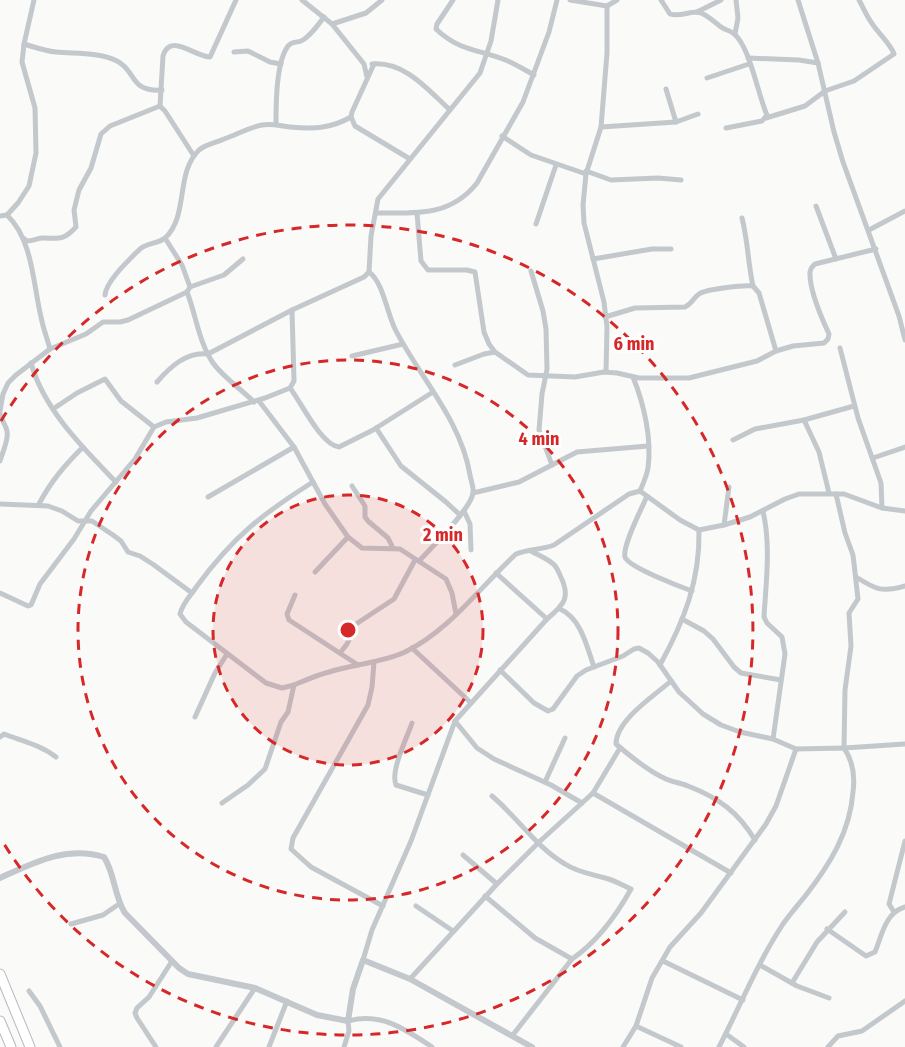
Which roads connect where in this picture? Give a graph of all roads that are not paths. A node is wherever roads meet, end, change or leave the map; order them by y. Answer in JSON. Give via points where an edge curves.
{"nodes":[{"id":1,"x":34,"y":0,"type":"edge"},
{"id":2,"x":236,"y":0,"type":"edge"},
{"id":3,"x":302,"y":0,"type":"edge"},
{"id":4,"x":382,"y":0,"type":"edge"},
{"id":5,"x":453,"y":0,"type":"edge"},
{"id":6,"x":498,"y":0,"type":"edge"},
{"id":7,"x":557,"y":0,"type":"edge"},
{"id":8,"x":570,"y":0,"type":"edge"},
{"id":9,"x":617,"y":0,"type":"edge"},
{"id":10,"x":660,"y":0,"type":"edge"},
{"id":11,"x":721,"y":0,"type":"edge"},
{"id":12,"x":736,"y":0,"type":"edge"},
{"id":13,"x":798,"y":0,"type":"edge"},
{"id":14,"x":859,"y":0,"type":"edge"},
{"id":15,"x":607,"y":6,"type":"junction"},
{"id":16,"x":697,"y":12,"type":"junction"},
{"id":17,"x":324,"y":17,"type":"junction"},
{"id":18,"x":332,"y":24,"type":"junction"},
{"id":19,"x":735,"y":34,"type":"junction"},
{"id":20,"x":24,"y":44,"type":"junction"},
{"id":21,"x":234,"y":52,"type":"dead end"},
{"id":22,"x":488,"y":55,"type":"junction"},
{"id":23,"x":748,"y":61,"type":"junction"},
{"id":24,"x":818,"y":63,"type":"junction"},
{"id":25,"x":281,"y":64,"type":"junction"},
{"id":26,"x":364,"y":64,"type":"junction"},
{"id":27,"x":374,"y":64,"type":"junction"},
{"id":28,"x":534,"y":75,"type":"junction"},
{"id":29,"x":707,"y":78,"type":"dead end"},
{"id":30,"x":368,"y":79,"type":"junction"},
{"id":31,"x":666,"y":89,"type":"dead end"},
{"id":32,"x":162,"y":90,"type":"junction"},
{"id":33,"x":825,"y":91,"type":"junction"},
{"id":34,"x":160,"y":106,"type":"junction"},
{"id":35,"x":450,"y":110,"type":"junction"},
{"id":36,"x":698,"y":114,"type":"dead end"},
{"id":37,"x":351,"y":117,"type":"junction"},
{"id":38,"x":766,"y":118,"type":"junction"},
{"id":39,"x":676,"y":122,"type":"junction"},
{"id":40,"x":276,"y":124,"type":"junction"},
{"id":41,"x":601,"y":127,"type":"junction"},
{"id":42,"x":726,"y":128,"type":"dead end"},
{"id":43,"x":502,"y":136,"type":"junction"},
{"id":44,"x":194,"y":156,"type":"junction"},
{"id":45,"x":410,"y":159,"type":"junction"},
{"id":46,"x":556,"y":165,"type":"junction"},
{"id":47,"x":586,"y":173,"type":"junction"},
{"id":48,"x":681,"y":180,"type":"dead end"},
{"id":49,"x":816,"y":206,"type":"dead end"},
{"id":50,"x":905,"y":211,"type":"edge"},
{"id":51,"x":376,"y":213,"type":"junction"},
{"id":52,"x":417,"y":213,"type":"junction"},
{"id":53,"x":7,"y":215,"type":"junction"},
{"id":54,"x":0,"y":216,"type":"edge"},
{"id":55,"x":742,"y":218,"type":"dead end"},
{"id":56,"x":536,"y":224,"type":"dead end"},
{"id":57,"x":869,"y":230,"type":"junction"},
{"id":58,"x":23,"y":238,"type":"junction"},
{"id":59,"x":165,"y":238,"type":"junction"},
{"id":60,"x":671,"y":249,"type":"dead end"},
{"id":61,"x":876,"y":249,"type":"junction"},
{"id":62,"x":243,"y":259,"type":"dead end"},
{"id":63,"x":593,"y":259,"type":"junction"},
{"id":64,"x":836,"y":259,"type":"junction"},
{"id":65,"x":531,"y":271,"type":"dead end"},
{"id":66,"x":369,"y":272,"type":"junction"},
{"id":67,"x":753,"y":286,"type":"junction"},
{"id":68,"x":188,"y":289,"type":"junction"},
{"id":69,"x":105,"y":295,"type":"dead end"},
{"id":70,"x":292,"y":310,"type":"junction"},
{"id":71,"x":605,"y":317,"type":"junction"},
{"id":72,"x":905,"y":340,"type":"edge"},
{"id":73,"x":403,"y":344,"type":"junction"},
{"id":74,"x":840,"y":348,"type":"dead end"},
{"id":75,"x":50,"y":349,"type":"junction"},
{"id":76,"x":776,"y":351,"type":"junction"},
{"id":77,"x":495,"y":352,"type":"junction"},
{"id":78,"x":208,"y":354,"type":"junction"},
{"id":79,"x":352,"y":356,"type":"dead end"},
{"id":80,"x":31,"y":363,"type":"junction"},
{"id":81,"x":455,"y":365,"type":"dead end"},
{"id":82,"x":606,"y":372,"type":"junction"},
{"id":83,"x":546,"y":377,"type":"junction"},
{"id":84,"x":633,"y":377,"type":"junction"},
{"id":85,"x":157,"y":381,"type":"dead end"},
{"id":86,"x":290,"y":388,"type":"junction"},
{"id":87,"x":433,"y":392,"type":"junction"},
{"id":88,"x":257,"y":401,"type":"junction"},
{"id":89,"x":855,"y":406,"type":"junction"},
{"id":90,"x":53,"y":409,"type":"junction"},
{"id":91,"x":0,"y":412,"type":"edge"},
{"id":92,"x":804,"y":420,"type":"junction"},
{"id":93,"x":154,"y":427,"type":"junction"},
{"id":94,"x":376,"y":428,"type":"junction"},
{"id":95,"x":733,"y":440,"type":"dead end"},
{"id":96,"x":648,"y":446,"type":"junction"},
{"id":97,"x":83,"y":447,"type":"junction"},
{"id":98,"x":294,"y":447,"type":"junction"},
{"id":99,"x":905,"y":447,"type":"edge"},
{"id":100,"x":873,"y":458,"type":"junction"},
{"id":101,"x":0,"y":461,"type":"edge"},
{"id":102,"x":552,"y":465,"type":"junction"},
{"id":103,"x":116,"y":482,"type":"junction"},
{"id":104,"x":313,"y":482,"type":"junction"},
{"id":105,"x":352,"y":486,"type":"dead end"},
{"id":106,"x":729,"y":487,"type":"dead end"},
{"id":107,"x":640,"y":491,"type":"junction"},
{"id":108,"x":473,"y":493,"type":"junction"},
{"id":109,"x":832,"y":493,"type":"junction"},
{"id":110,"x":647,"y":496,"type":"junction"},
{"id":111,"x":208,"y":497,"type":"dead end"},
{"id":112,"x":0,"y":504,"type":"edge"},
{"id":113,"x":39,"y":504,"type":"junction"},
{"id":114,"x":882,"y":508,"type":"junction"},
{"id":115,"x":763,"y":511,"type":"junction"},
{"id":116,"x":905,"y":511,"type":"edge"},
{"id":117,"x":462,"y":513,"type":"junction"},
{"id":118,"x":85,"y":521,"type":"junction"},
{"id":119,"x":724,"y":525,"type":"junction"},
{"id":120,"x":699,"y":530,"type":"junction"},
{"id":121,"x":348,"y":537,"type":"junction"},
{"id":122,"x":393,"y":548,"type":"junction"},
{"id":123,"x":471,"y":550,"type":"dead end"},
{"id":124,"x":531,"y":551,"type":"junction"},
{"id":125,"x":417,"y":560,"type":"junction"},
{"id":126,"x":315,"y":572,"type":"dead end"},
{"id":127,"x":496,"y":573,"type":"junction"},
{"id":128,"x":856,"y":578,"type":"junction"},
{"id":129,"x":905,"y":586,"type":"edge"},
{"id":130,"x":870,"y":587,"type":"junction"},
{"id":131,"x":692,"y":591,"type":"junction"},
{"id":132,"x":0,"y":593,"type":"edge"},
{"id":133,"x":192,"y":593,"type":"junction"},
{"id":134,"x":858,"y":593,"type":"junction"},
{"id":135,"x":295,"y":595,"type":"dead end"},
{"id":136,"x":560,"y":609,"type":"junction"},
{"id":137,"x":456,"y":614,"type":"junction"},
{"id":138,"x":682,"y":619,"type":"junction"},
{"id":139,"x":548,"y":620,"type":"junction"},
{"id":140,"x":412,"y":648,"type":"junction"},
{"id":141,"x":340,"y":653,"type":"junction"},
{"id":142,"x":227,"y":654,"type":"junction"},
{"id":143,"x":374,"y":662,"type":"junction"},
{"id":144,"x":359,"y":665,"type":"junction"},
{"id":145,"x":660,"y":665,"type":"junction"},
{"id":146,"x":594,"y":667,"type":"junction"},
{"id":147,"x":500,"y":670,"type":"junction"},
{"id":148,"x":782,"y":680,"type":"junction"},
{"id":149,"x":672,"y":681,"type":"junction"},
{"id":150,"x":294,"y":686,"type":"junction"},
{"id":151,"x":470,"y":702,"type":"junction"},
{"id":152,"x":195,"y":717,"type":"dead end"},
{"id":153,"x":455,"y":721,"type":"junction"},
{"id":154,"x":412,"y":723,"type":"dead end"},
{"id":155,"x":0,"y":737,"type":"edge"},
{"id":156,"x":565,"y":738,"type":"dead end"},
{"id":157,"x":773,"y":739,"type":"junction"},
{"id":158,"x":905,"y":744,"type":"edge"},
{"id":159,"x":620,"y":748,"type":"junction"},
{"id":160,"x":844,"y":748,"type":"junction"},
{"id":161,"x":796,"y":749,"type":"junction"},
{"id":162,"x":56,"y":757,"type":"dead end"},
{"id":163,"x":544,"y":782,"type":"junction"},
{"id":164,"x":593,"y":794,"type":"junction"},
{"id":165,"x":428,"y":795,"type":"junction"},
{"id":166,"x":492,"y":796,"type":"dead end"},
{"id":167,"x":222,"y":803,"type":"dead end"},
{"id":168,"x":582,"y":803,"type":"junction"},
{"id":169,"x":755,"y":840,"type":"junction"},
{"id":170,"x":905,"y":841,"type":"edge"},
{"id":171,"x":538,"y":843,"type":"junction"},
{"id":172,"x":463,"y":855,"type":"dead end"},
{"id":173,"x":731,"y":873,"type":"junction"},
{"id":174,"x":0,"y":878,"type":"edge"},
{"id":175,"x":497,"y":884,"type":"junction"},
{"id":176,"x":485,"y":896,"type":"junction"},
{"id":177,"x":119,"y":904,"type":"junction"},
{"id":178,"x":382,"y":906,"type":"junction"},
{"id":179,"x":416,"y":906,"type":"dead end"},
{"id":180,"x":905,"y":907,"type":"edge"},
{"id":181,"x":845,"y":912,"type":"dead end"},
{"id":182,"x":894,"y":912,"type":"junction"},
{"id":183,"x":71,"y":924,"type":"dead end"},
{"id":184,"x":827,"y":929,"type":"junction"},
{"id":185,"x":453,"y":931,"type":"junction"},
{"id":186,"x":572,"y":959,"type":"junction"},
{"id":187,"x":363,"y":960,"type":"junction"},
{"id":188,"x":172,"y":961,"type":"junction"},
{"id":189,"x":663,"y":961,"type":"junction"},
{"id":190,"x":760,"y":965,"type":"junction"},
{"id":191,"x":0,"y":974,"type":"edge"},
{"id":192,"x":410,"y":979,"type":"junction"},
{"id":193,"x":792,"y":983,"type":"junction"},
{"id":194,"x":255,"y":988,"type":"junction"},
{"id":195,"x":29,"y":991,"type":"dead end"},
{"id":196,"x":828,"y":998,"type":"dead end"},
{"id":197,"x":743,"y":1000,"type":"junction"},
{"id":198,"x":287,"y":1001,"type":"junction"},
{"id":199,"x":905,"y":1001,"type":"edge"},
{"id":200,"x":0,"y":1021,"type":"edge"},
{"id":201,"x":348,"y":1021,"type":"junction"},
{"id":202,"x":636,"y":1026,"type":"junction"},
{"id":203,"x":726,"y":1034,"type":"junction"},
{"id":204,"x":512,"y":1036,"type":"junction"},
{"id":205,"x":6,"y":1044,"type":"edge"},
{"id":206,"x":30,"y":1047,"type":"edge"},
{"id":207,"x":60,"y":1047,"type":"edge"},
{"id":208,"x":156,"y":1047,"type":"edge"},
{"id":209,"x":216,"y":1047,"type":"edge"},
{"id":210,"x":269,"y":1047,"type":"edge"},
{"id":211,"x":344,"y":1047,"type":"edge"},
{"id":212,"x":432,"y":1047,"type":"edge"},
{"id":213,"x":532,"y":1047,"type":"edge"},
{"id":214,"x":623,"y":1047,"type":"edge"},
{"id":215,"x":681,"y":1047,"type":"edge"},
{"id":216,"x":719,"y":1047,"type":"edge"},
{"id":217,"x":744,"y":1047,"type":"edge"},
{"id":218,"x":828,"y":1047,"type":"edge"}],
"edges":[{"from":1,"to":20,"type":"street"},
{"from":2,"to":32,"type":"street","via":[[210,57],[176,45],[165,49]]},
{"from":3,"to":17,"type":"street"},
{"from":4,"to":18,"type":"street","via":[[366,13]]},
{"from":5,"to":22,"type":"street","via":[[436,29],[459,47]]},
{"from":6,"to":22,"type":"street"},
{"from":7,"to":28,"type":"street"},
{"from":8,"to":15,"type":"street"},
{"from":9,"to":15,"type":"street"},
{"from":10,"to":16,"type":"street","via":[[676,16]]},
{"from":11,"to":16,"type":"street"},
{"from":12,"to":19,"type":"street"},
{"from":13,"to":24,"type":"street"},
{"from":14,"to":33,"type":"street","via":[[894,54],[854,81]]},
{"from":15,"to":41,"type":"street"},
{"from":16,"to":19,"type":"street"},
{"from":17,"to":18,"type":"street"},
{"from":17,"to":25,"type":"street","via":[[307,37],[287,47]]},
{"from":18,"to":26,"type":"street"},
{"from":19,"to":23,"type":"street"},
{"from":20,"to":32,"type":"street","via":[[116,61],[133,81],[145,88]]},
{"from":20,"to":53,"type":"street","via":[[22,62],[35,108],[36,153],[29,186]]},
{"from":21,"to":25,"type":"street","via":[[248,51]]},
{"from":22,"to":28,"type":"street"},
{"from":22,"to":35,"type":"street","via":[[470,88]]},
{"from":23,"to":24,"type":"street"},
{"from":23,"to":29,"type":"street"},
{"from":23,"to":38,"type":"street"},
{"from":24,"to":33,"type":"street"},
{"from":25,"to":40,"type":"street"},
{"from":26,"to":27,"type":"street"},
{"from":26,"to":30,"type":"street"},
{"from":27,"to":30,"type":"street"},
{"from":27,"to":35,"type":"street","via":[[411,75]]},
{"from":28,"to":43,"type":"street"},
{"from":30,"to":37,"type":"street"},
{"from":31,"to":39,"type":"street"},
{"from":32,"to":34,"type":"street"},
{"from":33,"to":38,"type":"street","via":[[805,106]]},
{"from":33,"to":57,"type":"street","via":[[840,152]]},
{"from":34,"to":44,"type":"street"},
{"from":34,"to":58,"type":"street","via":[[110,126],[101,134],[91,168],[79,190],[74,210],[76,227],[72,232],[55,240]]},
{"from":35,"to":45,"type":"street"},
{"from":36,"to":39,"type":"street"},
{"from":37,"to":40,"type":"street","via":[[336,126],[314,129]]},
{"from":37,"to":45,"type":"street","via":[[355,126]]},
{"from":38,"to":42,"type":"street"},
{"from":39,"to":41,"type":"street"},
{"from":40,"to":44,"type":"street","via":[[261,125],[208,145]]},
{"from":41,"to":47,"type":"street"},
{"from":43,"to":46,"type":"street","via":[[531,155]]},
{"from":43,"to":52,"type":"street","via":[[468,194],[453,205]]},
{"from":44,"to":59,"type":"street","via":[[183,184],[177,217]]},
{"from":45,"to":51,"type":"street","via":[[378,199]]},
{"from":46,"to":47,"type":"street"},
{"from":46,"to":56,"type":"street"},
{"from":47,"to":48,"type":"street","via":[[611,180]]},
{"from":47,"to":63,"type":"street","via":[[584,223]]},
{"from":49,"to":64,"type":"street"},
{"from":50,"to":57,"type":"street"},
{"from":51,"to":52,"type":"street"},
{"from":51,"to":66,"type":"street"},
{"from":52,"to":77,"type":"street","via":[[422,261],[428,270],[475,272],[484,332]]},
{"from":53,"to":54,"type":"street"},
{"from":53,"to":58,"type":"street"},
{"from":55,"to":67,"type":"street"},
{"from":57,"to":61,"type":"street"},
{"from":58,"to":75,"type":"street"},
{"from":59,"to":68,"type":"street","via":[[182,265]]},
{"from":59,"to":69,"type":"street","via":[[141,248],[112,278]]},
{"from":60,"to":63,"type":"street"},
{"from":61,"to":64,"type":"street"},
{"from":61,"to":72,"type":"street"},
{"from":62,"to":68,"type":"street","via":[[224,275]]},
{"from":63,"to":71,"type":"street"},
{"from":64,"to":76,"type":"street","via":[[816,264],[810,272],[828,339]]},
{"from":65,"to":83,"type":"street","via":[[543,310]]},
{"from":66,"to":70,"type":"street"},
{"from":66,"to":73,"type":"street","via":[[379,285]]},
{"from":67,"to":71,"type":"street","via":[[705,291],[685,307],[635,308]]},
{"from":67,"to":76,"type":"street","via":[[759,293]]},
{"from":68,"to":75,"type":"street","via":[[128,320],[103,322]]},
{"from":68,"to":78,"type":"street"},
{"from":70,"to":78,"type":"street"},
{"from":70,"to":86,"type":"street","via":[[294,381]]},
{"from":71,"to":82,"type":"street"},
{"from":73,"to":79,"type":"street"},
{"from":73,"to":87,"type":"street"},
{"from":74,"to":89,"type":"street"},
{"from":75,"to":80,"type":"street"},
{"from":76,"to":84,"type":"street","via":[[757,361],[696,377]]},
{"from":77,"to":81,"type":"street"},
{"from":77,"to":83,"type":"street","via":[[528,375]]},
{"from":78,"to":85,"type":"street","via":[[195,353],[178,362]]},
{"from":78,"to":88,"type":"street","via":[[219,369]]},
{"from":80,"to":90,"type":"street"},
{"from":80,"to":91,"type":"street","via":[[8,383]]},
{"from":82,"to":83,"type":"street"},
{"from":82,"to":84,"type":"street"},
{"from":83,"to":102,"type":"street","via":[[539,430]]},
{"from":84,"to":96,"type":"street","via":[[643,407]]},
{"from":86,"to":88,"type":"street"},
{"from":86,"to":94,"type":"street","via":[[333,447]]},
{"from":87,"to":94,"type":"street"},
{"from":87,"to":108,"type":"street","via":[[460,440]]},
{"from":88,"to":93,"type":"street"},
{"from":88,"to":98,"type":"street"},
{"from":89,"to":92,"type":"street"},
{"from":89,"to":100,"type":"street"},
{"from":90,"to":93,"type":"street","via":[[105,379],[121,401]]},
{"from":90,"to":97,"type":"street"},
{"from":91,"to":101,"type":"street","via":[[7,430]]},
{"from":92,"to":95,"type":"street","via":[[755,429]]},
{"from":92,"to":109,"type":"street"},
{"from":93,"to":103,"type":"street"},
{"from":94,"to":117,"type":"street","via":[[401,466]]},
{"from":96,"to":102,"type":"street","via":[[576,452]]},
{"from":96,"to":107,"type":"street","via":[[648,468]]},
{"from":97,"to":103,"type":"street"},
{"from":97,"to":113,"type":"street","via":[[57,474]]},
{"from":98,"to":104,"type":"street"},
{"from":98,"to":111,"type":"street"},
{"from":99,"to":100,"type":"street"},
{"from":100,"to":114,"type":"street","via":[[881,483]]},
{"from":102,"to":108,"type":"street","via":[[519,483]]},
{"from":103,"to":118,"type":"street"},
{"from":104,"to":121,"type":"street"},
{"from":104,"to":133,"type":"street","via":[[238,536]]},
{"from":105,"to":122,"type":"street","via":[[365,506],[365,517]]},
{"from":106,"to":119,"type":"street"},
{"from":107,"to":110,"type":"street"},
{"from":107,"to":124,"type":"street","via":[[629,494],[554,545]]},
{"from":108,"to":117,"type":"street"},
{"from":109,"to":114,"type":"street"},
{"from":109,"to":115,"type":"street","via":[[799,494]]},
{"from":109,"to":128,"type":"street","via":[[853,555]]},
{"from":110,"to":120,"type":"street"},
{"from":110,"to":131,"type":"street","via":[[625,556],[628,562]]},
{"from":112,"to":113,"type":"street"},
{"from":113,"to":118,"type":"street"},
{"from":114,"to":116,"type":"street"},
{"from":115,"to":119,"type":"street"},
{"from":115,"to":148,"type":"street","via":[[768,561],[765,617],[784,643]]},
{"from":117,"to":123,"type":"street","via":[[470,524]]},
{"from":117,"to":125,"type":"street"},
{"from":118,"to":132,"type":"street","via":[[40,584],[31,605]]},
{"from":118,"to":133,"type":"street","via":[[92,521],[113,535],[128,552],[140,556]]},
{"from":119,"to":120,"type":"street"},
{"from":120,"to":131,"type":"street"},
{"from":121,"to":122,"type":"street","via":[[362,548]]},
{"from":121,"to":126,"type":"street"},
{"from":122,"to":125,"type":"street"},
{"from":124,"to":127,"type":"street","via":[[516,554]]},
{"from":124,"to":136,"type":"street","via":[[557,568],[567,591]]},
{"from":125,"to":137,"type":"street","via":[[446,579]]},
{"from":125,"to":141,"type":"street","via":[[394,599],[356,624]]},
{"from":127,"to":137,"type":"street"},
{"from":127,"to":139,"type":"street"},
{"from":128,"to":130,"type":"street"},
{"from":128,"to":134,"type":"street"},
{"from":129,"to":130,"type":"street","via":[[886,590]]},
{"from":130,"to":134,"type":"street"},
{"from":131,"to":138,"type":"street"},
{"from":133,"to":142,"type":"street","via":[[180,610],[182,618]]},
{"from":134,"to":160,"type":"street","via":[[849,613],[851,646]]},
{"from":135,"to":141,"type":"street","via":[[287,614],[289,621]]},
{"from":136,"to":139,"type":"street"},
{"from":136,"to":146,"type":"street","via":[[580,629]]},
{"from":137,"to":140,"type":"street"},
{"from":138,"to":145,"type":"street"},
{"from":138,"to":148,"type":"street","via":[[704,631],[741,673]]},
{"from":139,"to":147,"type":"street"},
{"from":140,"to":143,"type":"street"},
{"from":140,"to":151,"type":"street"},
{"from":141,"to":144,"type":"street"},
{"from":142,"to":150,"type":"street","via":[[266,683],[282,688]]},
{"from":142,"to":152,"type":"street"},
{"from":143,"to":144,"type":"street"},
{"from":143,"to":178,"type":"street","via":[[368,705],[293,838],[291,849],[312,867]]},
{"from":144,"to":150,"type":"street"},
{"from":145,"to":146,"type":"street","via":[[639,648]]},
{"from":145,"to":149,"type":"street"},
{"from":146,"to":147,"type":"street","via":[[577,676],[548,711],[534,703]]},
{"from":147,"to":151,"type":"street"},
{"from":148,"to":157,"type":"street"},
{"from":149,"to":157,"type":"street","via":[[703,714],[722,725]]},
{"from":149,"to":159,"type":"street","via":[[622,726],[616,736]]},
{"from":150,"to":167,"type":"street","via":[[265,769]]},
{"from":151,"to":153,"type":"street"},
{"from":153,"to":163,"type":"street","via":[[477,748]]},
{"from":153,"to":165,"type":"street"},
{"from":154,"to":165,"type":"street","via":[[394,781]]},
{"from":155,"to":162,"type":"street","via":[[4,734]]},
{"from":156,"to":163,"type":"street"},
{"from":157,"to":161,"type":"street"},
{"from":158,"to":160,"type":"street"},
{"from":159,"to":164,"type":"street"},
{"from":159,"to":169,"type":"street","via":[[666,779],[691,787],[730,809]]},
{"from":160,"to":161,"type":"street"},
{"from":160,"to":190,"type":"street","via":[[854,781],[849,822],[841,844],[783,924]]},
{"from":161,"to":169,"type":"street","via":[[776,806]]},
{"from":163,"to":168,"type":"street"},
{"from":164,"to":168,"type":"street"},
{"from":164,"to":173,"type":"street"},
{"from":165,"to":178,"type":"street"},
{"from":166,"to":171,"type":"street"},
{"from":168,"to":171,"type":"street"},
{"from":169,"to":173,"type":"street"},
{"from":170,"to":182,"type":"street","via":[[889,904]]},
{"from":171,"to":175,"type":"street"},
{"from":171,"to":186,"type":"street","via":[[565,865],[608,878],[631,890],[586,950]]},
{"from":172,"to":175,"type":"street"},
{"from":173,"to":189,"type":"street","via":[[670,947]]},
{"from":174,"to":177,"type":"street","via":[[49,857],[72,853],[96,855],[104,857],[109,865]]},
{"from":175,"to":176,"type":"street"},
{"from":176,"to":185,"type":"street"},
{"from":176,"to":186,"type":"street","via":[[535,938]]},
{"from":177,"to":183,"type":"street","via":[[104,915]]},
{"from":177,"to":188,"type":"street"},
{"from":178,"to":187,"type":"street"},
{"from":179,"to":185,"type":"street"},
{"from":180,"to":182,"type":"street"},
{"from":181,"to":184,"type":"street"},
{"from":182,"to":184,"type":"street","via":[[871,955],[866,956]]},
{"from":184,"to":193,"type":"street"},
{"from":185,"to":192,"type":"street"},
{"from":186,"to":204,"type":"street"},
{"from":187,"to":192,"type":"street"},
{"from":187,"to":201,"type":"street"},
{"from":188,"to":194,"type":"street","via":[[188,974]]},
{"from":188,"to":208,"type":"street","via":[[135,1013]]},
{"from":189,"to":197,"type":"street"},
{"from":189,"to":202,"type":"street","via":[[652,978]]},
{"from":190,"to":193,"type":"street"},
{"from":190,"to":197,"type":"street"},
{"from":191,"to":206,"type":"highway"},
{"from":192,"to":204,"type":"street"},
{"from":193,"to":196,"type":"street"},
{"from":194,"to":198,"type":"street"},
{"from":194,"to":209,"type":"street"},
{"from":195,"to":207,"type":"street"},
{"from":197,"to":203,"type":"street"},
{"from":198,"to":201,"type":"street","via":[[317,1014]]},
{"from":198,"to":210,"type":"street"},
{"from":199,"to":218,"type":"street","via":[[862,1031],[838,1036]]},
{"from":200,"to":205,"type":"highway"},
{"from":201,"to":211,"type":"street"},
{"from":201,"to":212,"type":"street","via":[[362,1017],[382,1020],[405,1029]]},
{"from":202,"to":214,"type":"street"},
{"from":202,"to":215,"type":"street"},
{"from":203,"to":216,"type":"street"},
{"from":203,"to":217,"type":"street"},
{"from":204,"to":213,"type":"street"}]}
